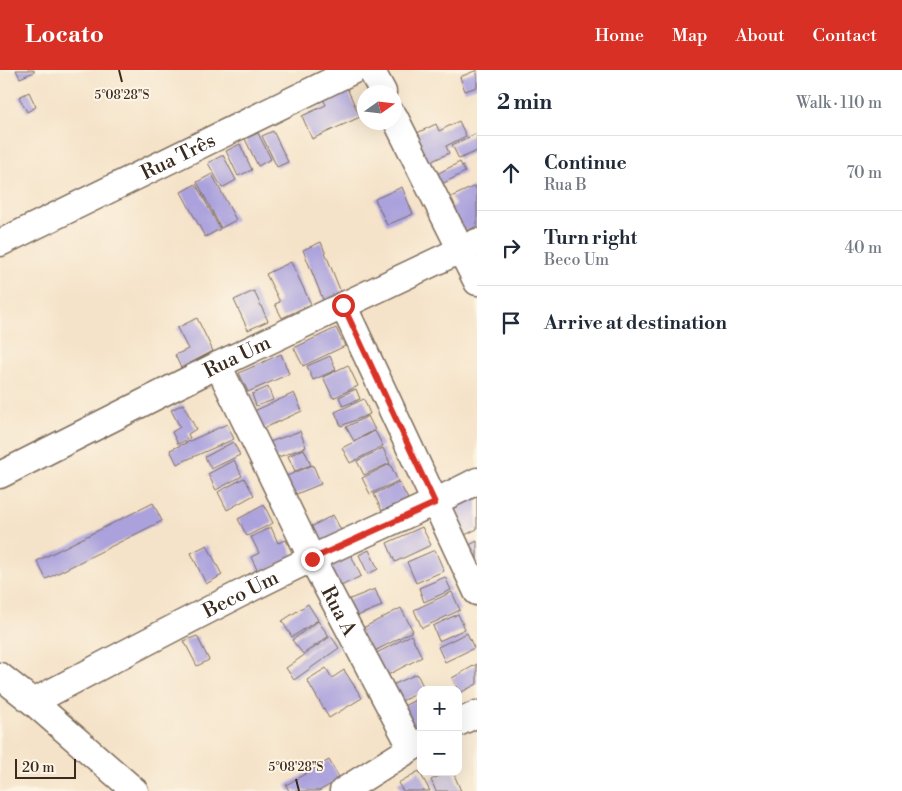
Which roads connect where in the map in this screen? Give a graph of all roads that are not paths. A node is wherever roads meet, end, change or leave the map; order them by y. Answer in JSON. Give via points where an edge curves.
{"nodes":[{"id":1,"x":354,"y":70,"type":"edge"},
{"id":2,"x":372,"y":70,"type":"edge"},
{"id":3,"x":380,"y":85,"type":"edge"},
{"id":4,"x":402,"y":130,"type":"edge"},
{"id":5,"x":0,"y":243,"type":"edge"},
{"id":6,"x":469,"y":246,"type":"edge"},
{"id":7,"x":477,"y":282,"type":"edge"},
{"id":8,"x":343,"y":305,"type":"junction"},
{"id":9,"x":218,"y":365,"type":"junction"},
{"id":10,"x":0,"y":476,"type":"edge"},
{"id":11,"x":477,"y":481,"type":"edge"},
{"id":12,"x":435,"y":503,"type":"junction"},
{"id":13,"x":312,"y":559,"type":"junction"},
{"id":14,"x":477,"y":592,"type":"edge"},
{"id":15,"x":0,"y":676,"type":"edge"},
{"id":16,"x":33,"y":702,"type":"junction"},
{"id":17,"x":477,"y":714,"type":"edge"},
{"id":18,"x":462,"y":721,"type":"edge"},
{"id":19,"x":416,"y":745,"type":"edge"},
{"id":20,"x":135,"y":791,"type":"edge"},
{"id":21,"x":343,"y":791,"type":"edge"}],
"edges":[{"from":1,"to":5,"type":"street","name":"Rua Três"},
{"from":2,"to":3,"type":"street"},
{"from":4,"to":6,"type":"street"},
{"from":6,"to":7,"type":"street"},
{"from":6,"to":8,"type":"street","name":"Rua Um"},
{"from":8,"to":9,"type":"street","name":"Rua Um"},
{"from":8,"to":12,"type":"street"},
{"from":9,"to":10,"type":"street","name":"Rua Um"},
{"from":9,"to":13,"type":"street","name":"Rua A"},
{"from":11,"to":12,"type":"street","name":"Beco Um"},
{"from":12,"to":13,"type":"street","name":"Beco Um"},
{"from":12,"to":14,"type":"street"},
{"from":13,"to":16,"type":"street","name":"Beco Um"},
{"from":13,"to":19,"type":"street","name":"Rua A"},
{"from":15,"to":16,"type":"street"},
{"from":16,"to":20,"type":"street"},
{"from":17,"to":18,"type":"street"},
{"from":19,"to":21,"type":"street"}]}
